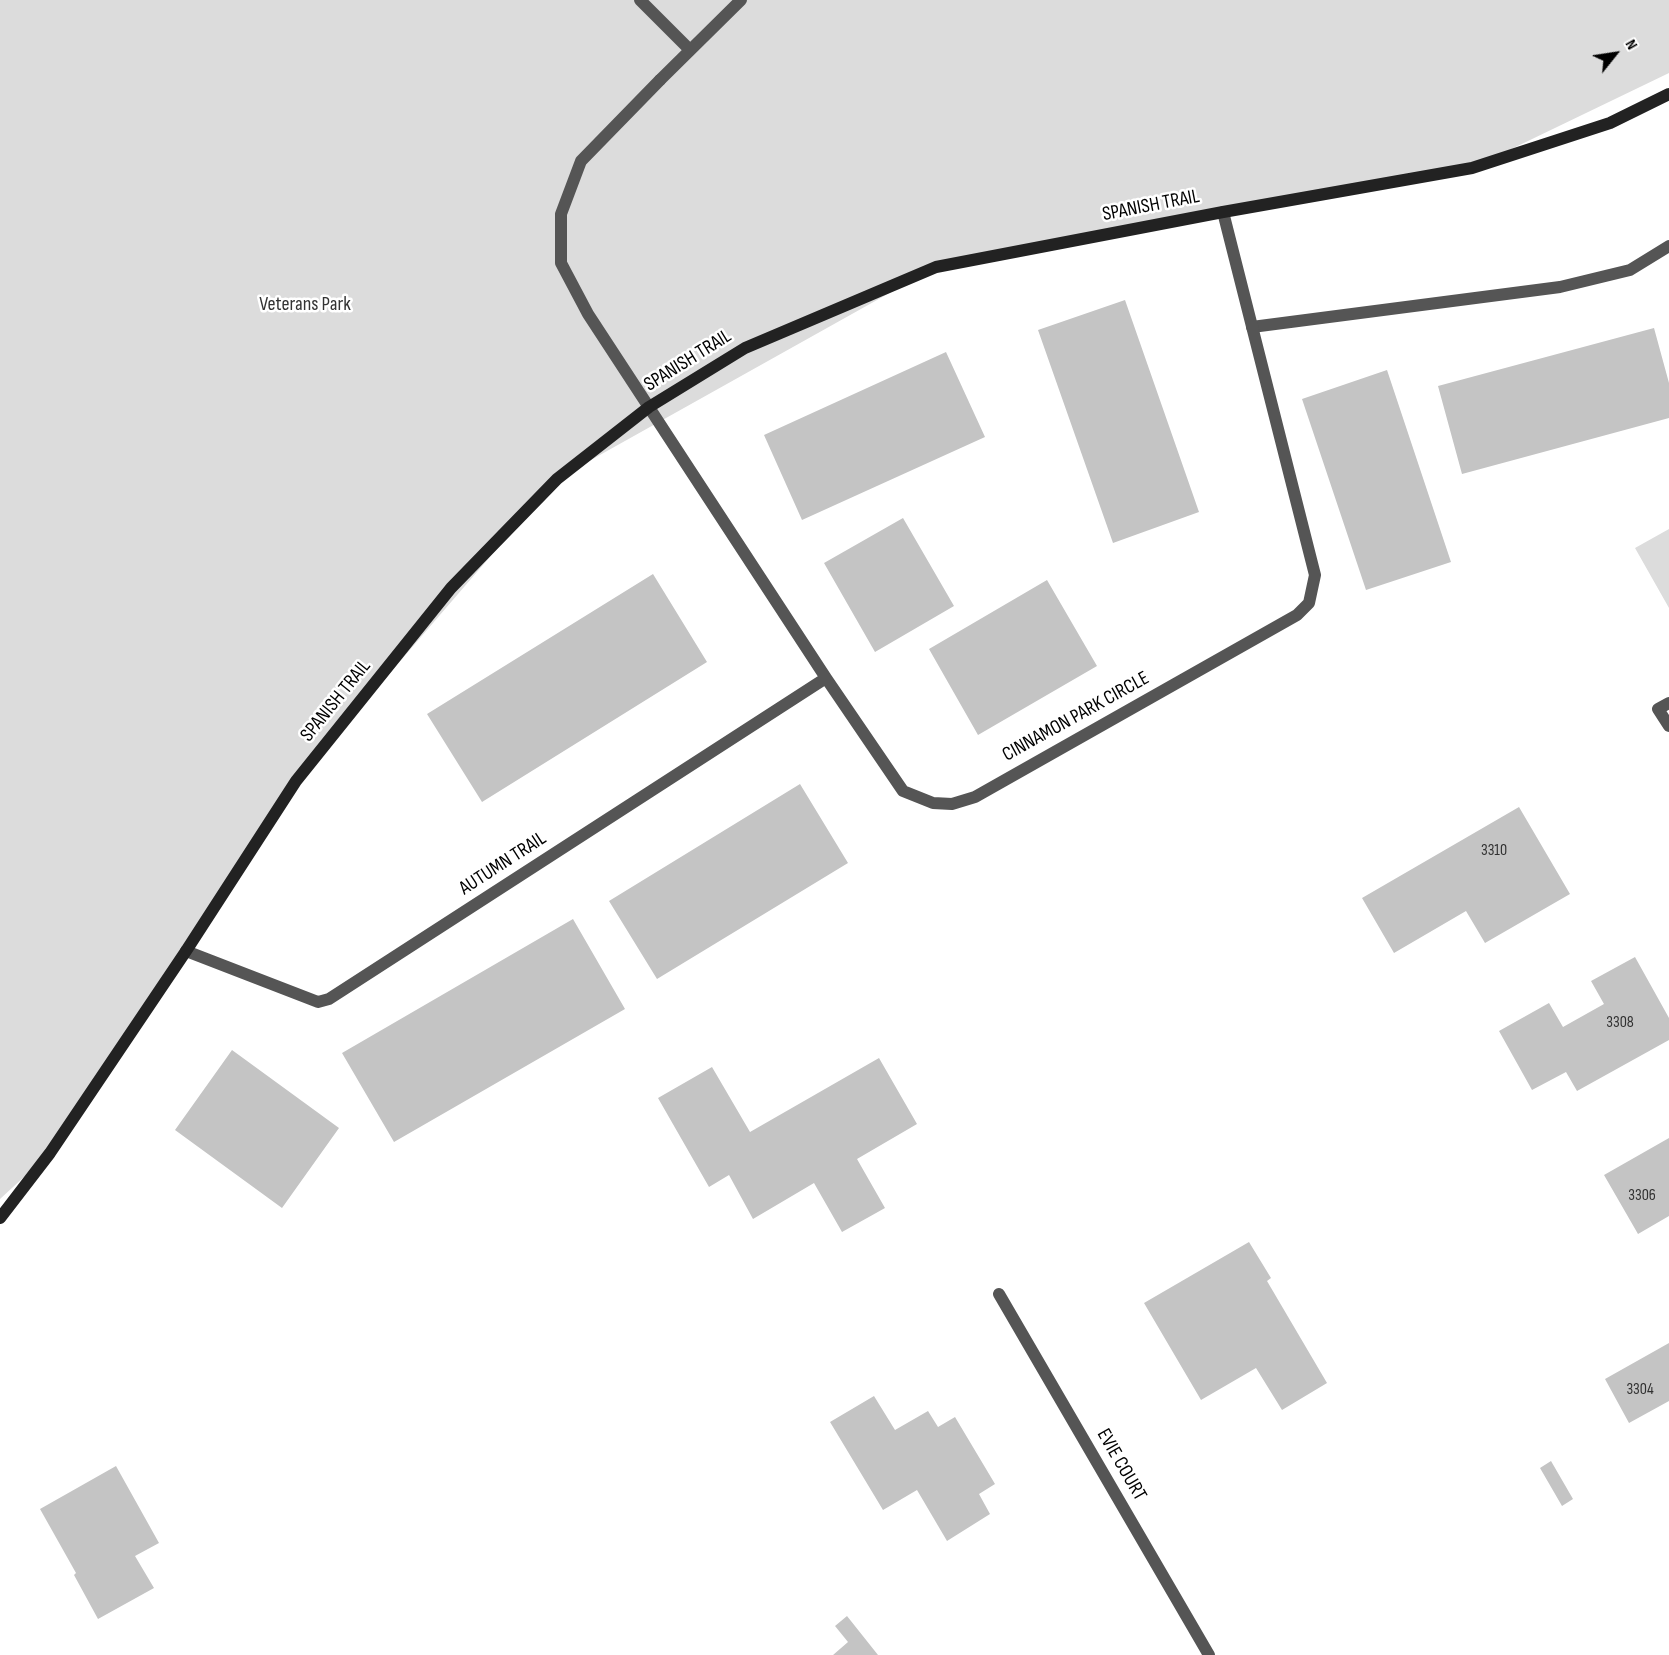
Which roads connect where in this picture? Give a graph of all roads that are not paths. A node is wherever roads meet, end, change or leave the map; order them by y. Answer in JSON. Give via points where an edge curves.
{"nodes":[{"id":1,"x":640,"y":0,"type":"edge"},
{"id":2,"x":741,"y":0,"type":"edge"},
{"id":3,"x":690,"y":50,"type":"junction"},
{"id":4,"x":1669,"y":94,"type":"edge"},
{"id":5,"x":1223,"y":212,"type":"junction"},
{"id":6,"x":1669,"y":246,"type":"edge"},
{"id":7,"x":1252,"y":327,"type":"junction"},
{"id":8,"x":649,"y":407,"type":"junction"},
{"id":9,"x":826,"y":678,"type":"junction"},
{"id":10,"x":1669,"y":704,"type":"edge"},
{"id":11,"x":1669,"y":726,"type":"edge"},
{"id":12,"x":186,"y":951,"type":"junction"},
{"id":13,"x":0,"y":1218,"type":"edge"},
{"id":14,"x":999,"y":1294,"type":"dead end"},
{"id":15,"x":1209,"y":1655,"type":"edge"}],
"edges":[{"from":1,"to":3,"type":"street"},
{"from":2,"to":3,"type":"street","name":"CINNAMON PARK CIRCLE"},
{"from":3,"to":8,"type":"street","name":"CINNAMON PARK CIRCLE","via":[[581,161],[561,214],[561,263],[588,315]]},
{"from":4,"to":5,"type":"street","name":"SPANISH TRAIL","via":[[1610,123],[1472,168]]},
{"from":5,"to":7,"type":"street","name":"CINNAMON PARK CIRCLE"},
{"from":5,"to":8,"type":"street","name":"SPANISH TRAIL","via":[[936,267],[745,348]]},
{"from":6,"to":7,"type":"street","via":[[1630,270],[1560,287]]},
{"from":7,"to":9,"type":"street","name":"CINNAMON PARK CIRCLE","via":[[1315,575],[1309,603],[1297,615],[975,797],[952,804],[933,803],[903,792]]},
{"from":8,"to":9,"type":"street","name":"CINNAMON PARK CIRCLE"},
{"from":8,"to":12,"type":"street","name":"SPANISH TRAIL","via":[[557,479],[451,588],[297,781]]},
{"from":9,"to":12,"type":"street","name":"AUTUMN TRAIL","via":[[329,999],[318,1002]]},
{"from":10,"to":11,"type":"street","via":[[1658,709]]},
{"from":12,"to":13,"type":"street","name":"SPANISH TRAIL","via":[[50,1153]]},
{"from":14,"to":15,"type":"street","name":"EVIE COURT"}]}
